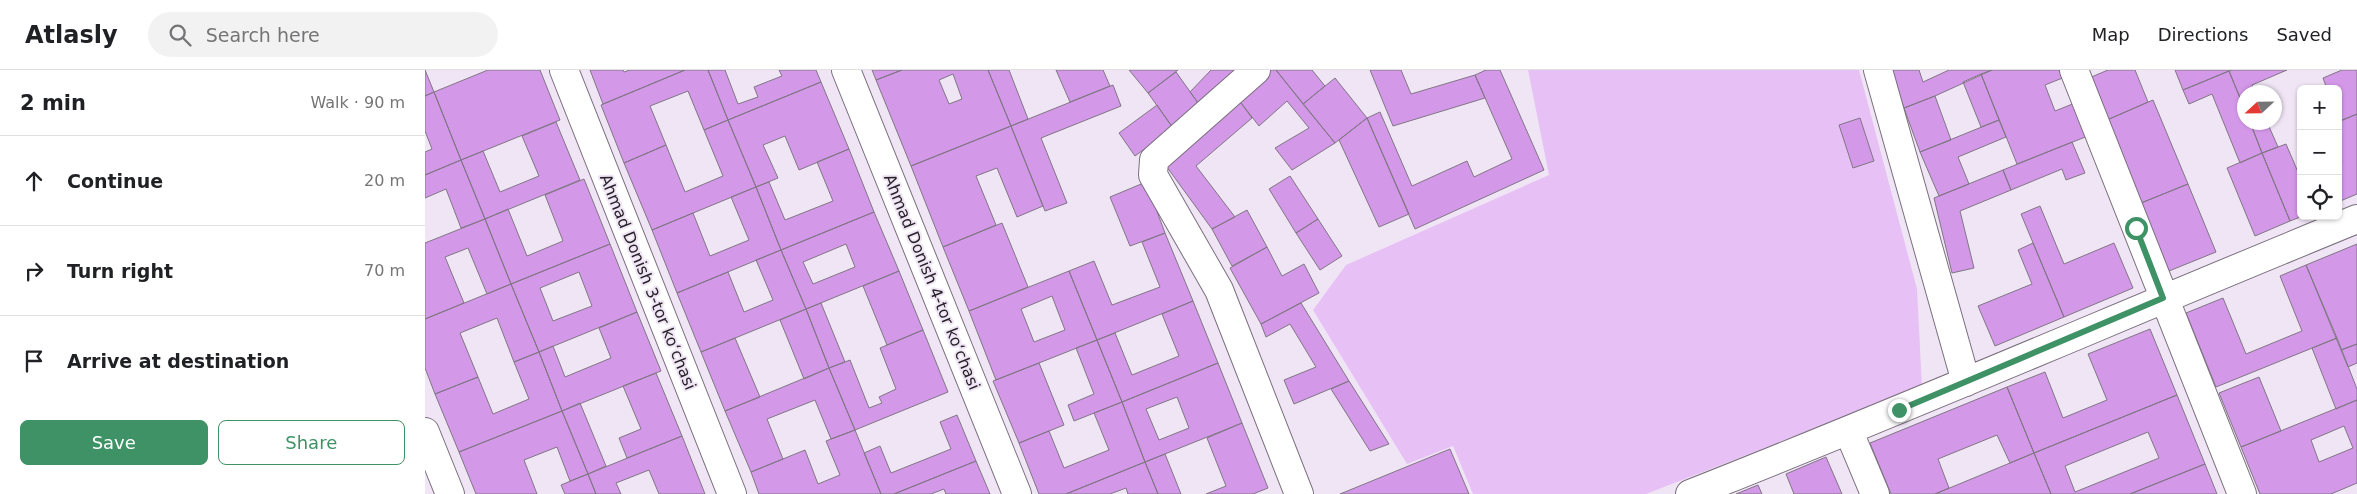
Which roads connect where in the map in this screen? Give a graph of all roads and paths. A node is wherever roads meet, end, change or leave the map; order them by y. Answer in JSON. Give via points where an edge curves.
{"nodes":[{"id":1,"x":564,"y":70,"type":"edge"},
{"id":2,"x":847,"y":70,"type":"edge"},
{"id":3,"x":1256,"y":70,"type":"edge"},
{"id":4,"x":1878,"y":70,"type":"edge"},
{"id":5,"x":2074,"y":70,"type":"edge"},
{"id":6,"x":2357,"y":219,"type":"edge"},
{"id":7,"x":2163,"y":298,"type":"junction"},
{"id":8,"x":1966,"y":382,"type":"junction"},
{"id":9,"x":425,"y":432,"type":"edge"},
{"id":10,"x":1849,"y":432,"type":"junction"},
{"id":11,"x":449,"y":494,"type":"edge"},
{"id":12,"x":732,"y":494,"type":"edge"},
{"id":13,"x":1017,"y":494,"type":"edge"},
{"id":14,"x":1299,"y":494,"type":"edge"},
{"id":15,"x":1690,"y":494,"type":"edge"},
{"id":16,"x":1875,"y":494,"type":"edge"},
{"id":17,"x":2242,"y":494,"type":"edge"}],
"edges":[{"from":1,"to":12,"type":"street","name":"Ahmad Donish 3-tor koʻchasi"},
{"from":2,"to":13,"type":"street","name":"Ahmad Donish 4-tor koʻchasi"},
{"from":3,"to":14,"type":"street","via":[[1154,160],[1153,175],[1219,290]]},
{"from":4,"to":8,"type":"street"},
{"from":5,"to":7,"type":"street"},
{"from":6,"to":7,"type":"street"},
{"from":7,"to":8,"type":"street"},
{"from":7,"to":17,"type":"street"},
{"from":8,"to":10,"type":"street"},
{"from":9,"to":11,"type":"street"},
{"from":10,"to":15,"type":"street"},
{"from":10,"to":16,"type":"street"}]}
